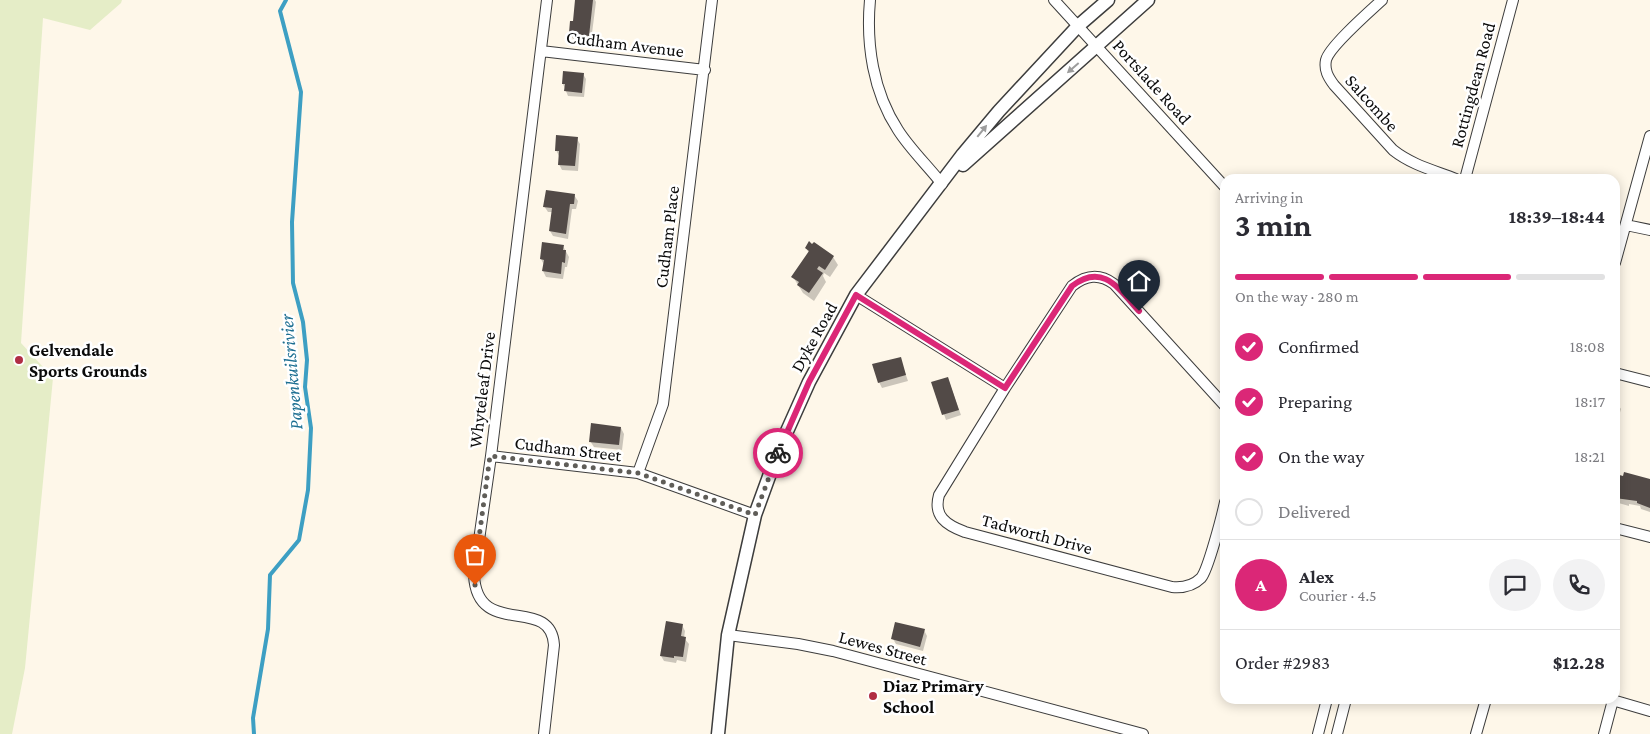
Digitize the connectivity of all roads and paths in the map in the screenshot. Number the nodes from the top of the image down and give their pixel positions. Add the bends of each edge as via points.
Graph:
1 (547, 0) edge
2 (712, 0) edge
3 (870, 0) edge
4 (1054, 0) edge
5 (1108, 0) edge
6 (1148, 0) edge
7 (1382, 0) edge
8 (1513, 0) edge
9 (1078, 26) junction
10 (1097, 46) junction
11 (541, 51) junction
12 (705, 70) junction
13 (1650, 136) edge
14 (1442, 174) edge
15 (1466, 174) edge
16 (1220, 181) edge
17 (942, 184) junction
18 (1626, 225) junction
19 (1650, 230) edge
20 (1620, 246) edge
21 (856, 295) junction
22 (1620, 374) edge
23 (1650, 382) edge
24 (1005, 388) junction
25 (1220, 401) edge
26 (490, 456) junction
27 (638, 473) junction
28 (755, 515) junction
29 (1220, 519) edge
30 (1620, 529) edge
31 (1650, 537) edge
32 (728, 635) junction
33 (1620, 702) edge
34 (1326, 704) edge
35 (1345, 704) edge
36 (1485, 704) edge
37 (1610, 704) edge
38 (1650, 711) edge
39 (544, 734) edge
40 (718, 734) edge
41 (1143, 734) edge
42 (1318, 734) edge
43 (1337, 734) edge
44 (1476, 734) edge
45 (1604, 734) edge

1 - 11 street, Whyteleaf Drive
2 - 12 street, Cudham Place
3 - 17 street via 869,40 884,104 899,132
4 - 9 street, Portslade Road
5 - 9 street, Dyke Road
6 - 10 street, Dyke Road
7 - 14 street, Salcombe via 1329,52 1327,75 1393,150 1417,165
8 - 15 street, Rottingdean Road
9 - 10 street, Portslade Road
17 -> 9 street, Dyke Road via 999,111
10 - 16 street, Portslade Road
10 -> 17 street, Dyke Road
11 - 12 street, Cudham Avenue
11 - 26 street, Whyteleaf Drive
12 - 27 street, Cudham Place via 663,404
13 - 18 street
17 - 21 street, Dyke Road
18 - 19 street
18 - 20 street
21 - 24 street
21 - 28 street, Dyke Road via 809,382 779,449
22 - 23 street
24 - 25 street, Tadworth Drive via 1072,286 1089,276 1099,276 1114,284
24 - 29 street, Tadworth Drive via 936,503 940,516 953,527 1181,588 1196,582 1204,572
26 - 27 street, Cudham Street
26 - 39 street, Whyteleaf Drive via 475,585 479,598 491,609 543,622 551,631 554,645
27 - 28 street, Cudham Street
28 - 32 street, Dyke Road
30 - 31 street
32 - 40 street, Dyke Road
32 - 41 street, Lewes Street via 833,651
33 - 38 street
34 - 42 street
35 - 43 street
36 - 44 street
37 - 45 street

